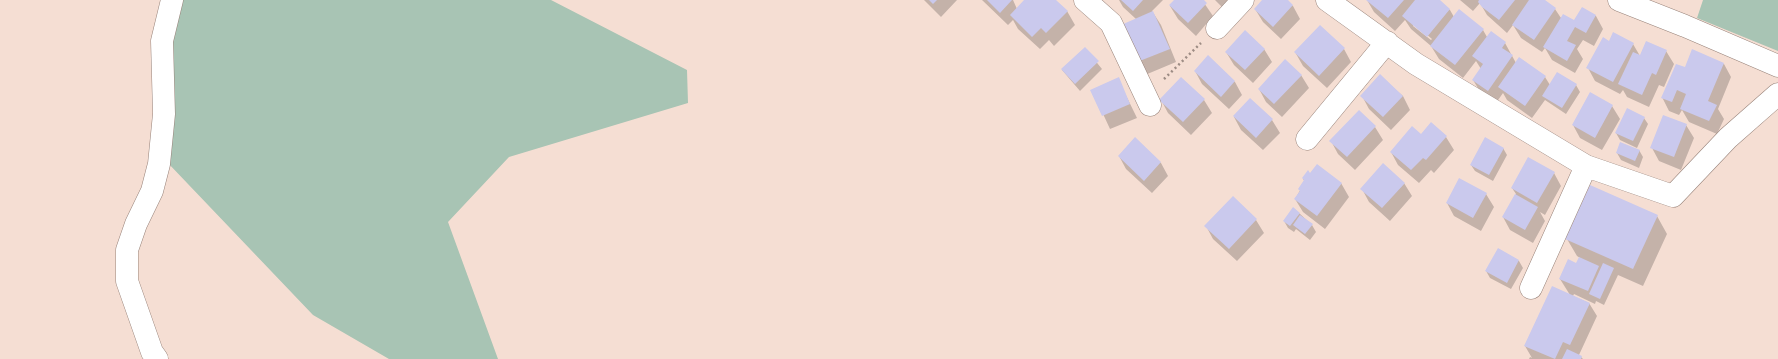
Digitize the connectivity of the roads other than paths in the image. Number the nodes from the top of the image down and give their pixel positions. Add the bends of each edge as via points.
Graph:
1 (172, 0) edge
2 (1086, 0) edge
3 (1243, 0) edge
4 (1619, 0) edge
5 (1337, 3) edge
6 (1217, 28) road end
7 (1387, 42) junction
8 (1778, 66) edge
9 (1778, 94) edge
10 (1146, 99) road end
11 (1307, 139) dead end
12 (1586, 166) junction
13 (1531, 288) dead end
14 (156, 359) edge

1 - 14 street via 162,41 164,114 159,164 152,192 136,224 127,250 127,281
2 - 10 street via 1111,23
3 - 6 street
4 - 8 street
5 - 7 street
7 - 11 street
7 - 12 street via 1416,64
9 - 12 street via 1728,138 1673,196
12 - 13 street

